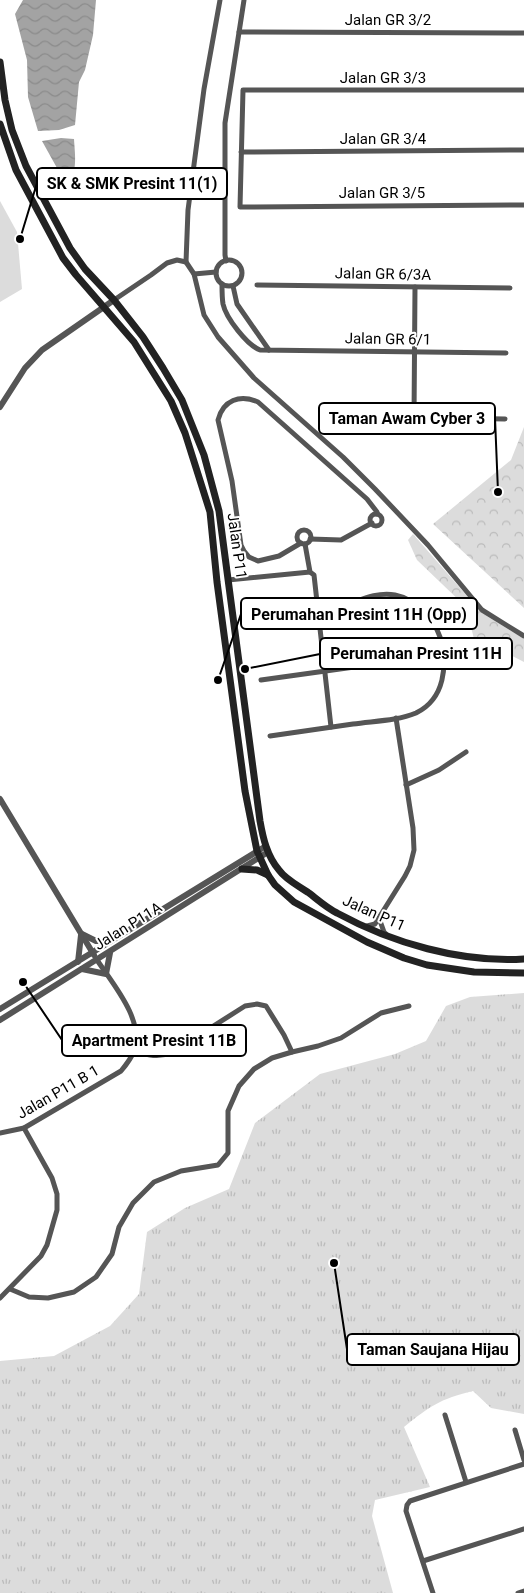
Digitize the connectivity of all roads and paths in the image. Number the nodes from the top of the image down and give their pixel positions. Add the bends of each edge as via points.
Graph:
1 (220, 0) edge
2 (244, 0) edge
3 (239, 32) junction
4 (524, 33) edge
5 (0, 62) edge
6 (524, 90) edge
7 (0, 124) edge
8 (524, 150) edge
9 (241, 152) junction
10 (524, 205) edge
11 (226, 260) junction
12 (186, 262) junction
13 (216, 272) junction
14 (194, 274) junction
15 (222, 284) junction
16 (256, 285) dead end
17 (233, 286) junction
18 (415, 287) junction
19 (510, 288) dead end
20 (114, 300) junction
21 (236, 304) junction
22 (103, 306) junction
23 (225, 310) junction
24 (270, 350) junction
25 (414, 352) junction
26 (506, 353) dead end
27 (0, 405) edge
28 (338, 416) dead end
29 (414, 418) junction
30 (505, 419) dead end
31 (377, 514) junction
32 (372, 523) junction
33 (310, 539) junction
34 (303, 543) junction
35 (215, 566) junction
36 (310, 572) junction
37 (228, 580) junction
38 (218, 596) junction
39 (319, 612) junction
40 (254, 620) dead end
41 (524, 636) edge
42 (383, 662) dead end
43 (325, 671) junction
44 (261, 680) dead end
45 (396, 718) junction
46 (331, 727) junction
47 (270, 736) dead end
48 (466, 752) dead end
49 (406, 785) junction
50 (0, 798) edge
51 (267, 849) junction
52 (258, 854) junction
53 (242, 869) junction
54 (268, 875) junction
55 (379, 918) junction
56 (364, 926) junction
57 (81, 933) junction
58 (388, 937) junction
59 (110, 942) junction
60 (92, 952) junction
61 (110, 952) junction
62 (524, 959) edge
63 (97, 960) junction
64 (78, 962) junction
65 (82, 969) junction
66 (106, 974) junction
67 (524, 974) edge
68 (409, 1006) dead end
69 (0, 1010) edge
70 (0, 1020) edge
71 (134, 1051) junction
72 (292, 1052) junction
73 (24, 1128) junction
74 (0, 1133) edge
75 (10, 1289) junction
76 (0, 1298) edge
77 (445, 1415) dead end
78 (515, 1430) dead end
79 (524, 1460) edge
80 (524, 1464) edge
81 (466, 1482) junction
82 (524, 1529) edge
83 (423, 1561) junction
84 (524, 1591) edge
85 (433, 1593) edge
86 (518, 1593) edge

1 - 12 street via 189,201
2 - 3 street
3 - 4 street, Jalan GR 3/2
3 - 11 street via 225,123
5 - 20 main road, Jalan P11 via 4,100 26,166 70,248
6 - 9 street, Jalan GR 3/3 via 242,90
7 - 22 main road, Jalan P11 via 16,170 63,258
8 - 9 street, Jalan GR 3/4
9 - 10 street, Jalan GR 3/5 via 240,207
11 - 13 street
11 - 17 street via 241,268 240,280
12 - 14 street
12 - 20 street via 167,263
13 - 14 street
13 - 15 street
14 - 41 street via 204,315 218,338 254,378 375,489 482,610
15 - 17 street
15 - 23 street
16 - 18 street, Jalan GR 6/3A
17 - 21 street
18 - 19 street, Jalan GR 6/3A
18 - 25 street
20 - 22 street
20 - 37 main road, Jalan P11 via 163,368 195,431 219,511
21 - 23 street
21 - 24 street
22 - 27 street via 42,350 25,368
22 - 35 main road, Jalan P11 via 154,371 185,433 210,512
23 - 24 street, Jalan GR 6/1 via 254,348
24 - 25 street, Jalan GR 6/1
25 - 26 street, Jalan GR 6/1
25 - 29 street
28 - 29 street
29 - 30 street
31 - 32 street via 371,517
31 - 32 street via 381,516 382,523 378,526
31 - 34 street via 367,499 258,402 238,398 227,405 218,420 232,481 241,545 249,557 258,561 279,556
32 - 33 street via 341,540
33 - 34 street
33 - 34 street via 309,532 298,532 297,537
34 - 36 street
35 - 37 main road
35 - 38 main road, Jalan P11
36 - 37 street
36 - 39 street via 314,575
37 - 38 main road
37 - 51 main road, Jalan P11 via 255,790
38 - 52 main road, Jalan P11 via 245,791
39 - 40 street
39 - 43 street
39 - 45 street via 382,594 405,598 431,619 438,630 444,660 438,695 417,712
42 - 43 street
43 - 44 street
43 - 46 street
45 - 46 street
45 - 49 street
46 - 47 street
48 - 49 street via 439,770
49 - 55 street via 414,850 405,876
50 - 57 street
51 - 52 street, Jalan P11A
51 - 56 main road, Jalan P11 via 285,877 335,912
52 - 53 street, Jalan P11A
52 - 54 main road, Jalan P11
52 - 59 street, Jalan P11A
53 - 54 main road
53 - 61 street, Jalan P11A
54 - 67 main road, Jalan P11 via 294,902 367,942 404,958 474,972
55 - 56 street via 376,924
55 - 58 street
56 - 58 main road, Jalan P11
57 - 59 street via 90,939
57 - 60 street
57 - 64 street
58 - 62 main road, Jalan P11 via 480,958
59 - 60 street, Jalan P11A
60 - 63 street
60 - 64 street, Jalan P11A
61 - 63 street, Jalan P11A
61 - 66 street
63 - 65 street, Jalan P11A
63 - 66 street
64 - 69 street, Jalan P11A
65 - 66 street
65 - 70 street, Jalan P11A
66 - 71 street via 133,1020 136,1030
68 - 72 street via 381,1013 341,1038
71 - 72 street via 151,1056 172,1053 245,1006 257,1004 266,1006
71 - 73 street, Jalan P11 B 1 via 120,1071
72 - 75 street via 272,1058 254,1069 238,1086 228,1111 228,1153 218,1164 181,1171 154,1182 133,1203 119,1227 112,1254 96,1278 74,1292 48,1298 29,1297
73 - 74 street, Jalan P11 B 1
73 - 75 street via 52,1178 57,1210 41,1256
75 - 76 street
77 - 81 street
78 - 79 street
80 - 81 street
81 - 83 street via 410,1501 407,1505 406,1511
82 - 83 street
83 - 85 street
84 - 86 street

